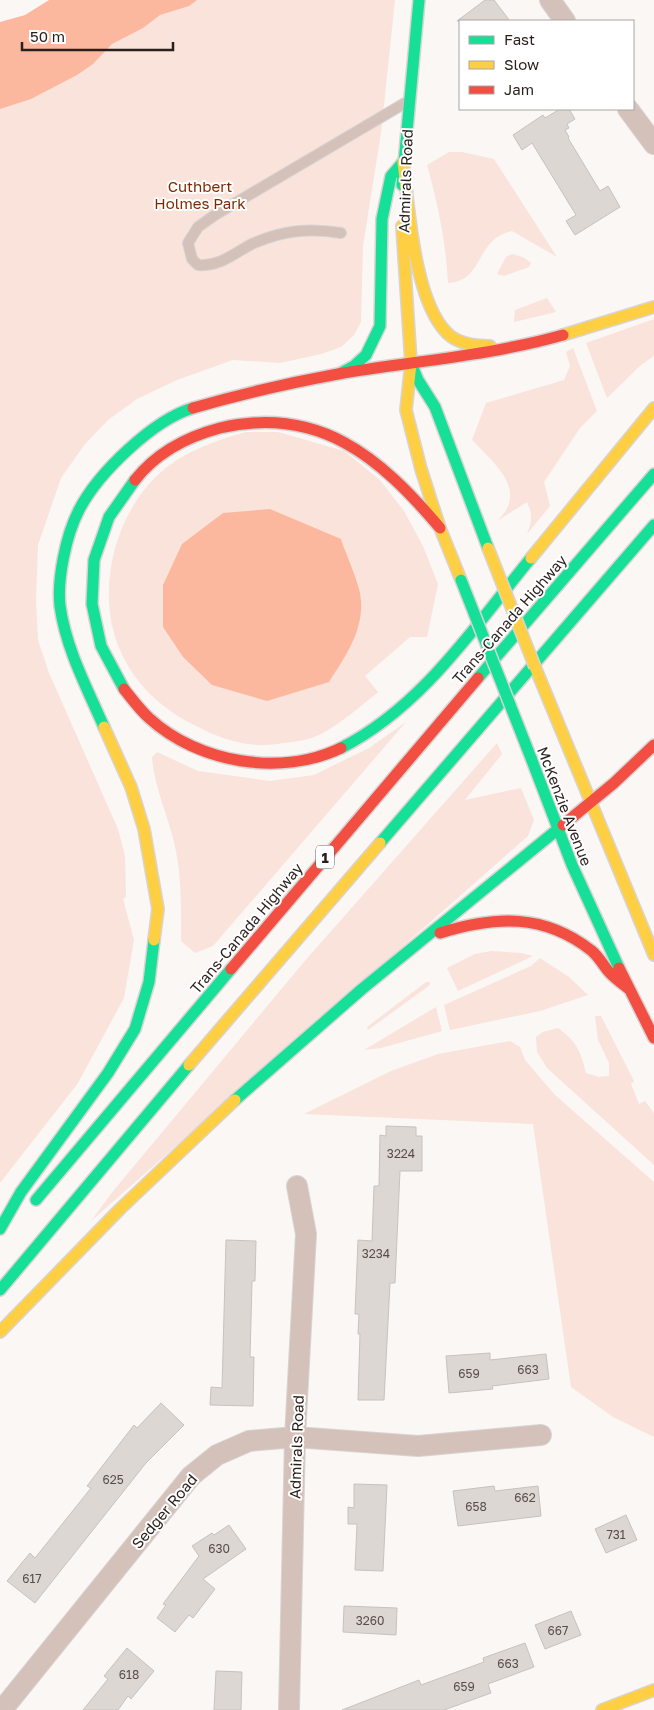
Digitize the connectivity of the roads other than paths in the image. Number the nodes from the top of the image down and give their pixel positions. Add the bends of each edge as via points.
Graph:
1 (419, 0) edge
2 (550, 0) edge
3 (564, 20) edge
4 (408, 102) junction
5 (629, 110) edge
6 (654, 144) edge
7 (403, 162) junction
8 (341, 232) dead end
9 (654, 307) edge
10 (531, 344) junction
11 (411, 363) junction
12 (338, 374) junction
13 (654, 408) edge
14 (654, 474) edge
15 (654, 525) edge
16 (440, 528) junction
17 (488, 548) joint
18 (461, 580) joint
19 (654, 745) edge
20 (592, 802) junction
21 (558, 830) junction
22 (424, 939) junction
23 (654, 954) edge
24 (629, 989) junction
25 (654, 1038) edge
26 (297, 1186) dead end
27 (0, 1229) edge
28 (0, 1243) edge
29 (0, 1290) edge
30 (0, 1332) edge
31 (541, 1435) dead end
32 (295, 1437) junction
33 (654, 1690) edge
34 (2, 1710) edge
35 (289, 1710) edge
36 (602, 1710) edge

1 - 4 main road, Admirals Road
2 - 3 street
4 - 7 main road, Admirals Road
4 - 8 lane via 215,215 198,228 188,244 192,259 198,265 207,266 274,235 315,228
5 - 6 street
7 - 10 main road via 413,232 433,313 447,333 463,343 485,346
7 - 11 main road, Admirals Road via 402,236
7 - 12 main road via 391,176 382,219 380,326 366,355
9 - 10 main road
10 - 11 main road
11 - 12 main road
11 - 16 main road, Admirals Road via 406,410
11 - 17 main road, Admirals Road via 434,407
12 - 27 main road via 260,390 188,410 148,433 111,465 79,510 63,556 60,605 71,652 131,787 144,829 158,909 149,982 135,1029 108,1073 21,1192
13 - 16 main road via 434,676 394,715 323,756 283,763 244,762 189,747 165,733 128,696 112,671 94,627 90,595 94,562 104,526 125,491 152,462 175,444 206,431 242,423 272,421 326,432 355,446 381,465 411,492
14 - 28 main road, Trans-Canada Highway / 1 via 410,757
15 - 29 main road, 1 via 180,1075
16 - 18 main road, Admirals Road
17 - 20 main road, McKenzie Avenue, bridge
18 - 21 main road, McKenzie Avenue, bridge
19 - 20 main road
20 - 21 main road
20 - 23 main road, McKenzie Avenue
21 - 22 main road
21 - 24 main road, McKenzie Avenue via 584,895
22 - 24 main road via 474,922 499,918 523,920 553,929 595,954 610,974
22 - 30 main road via 237,1098 120,1209
24 - 25 main road, McKenzie Avenue
26 - 32 street, Admirals Road via 306,1234
31 - 32 street, Sedger Road via 418,1446
32 - 34 street, Sedger Road via 249,1441 217,1455 191,1476
32 - 35 street, Admirals Road
33 - 36 main road

